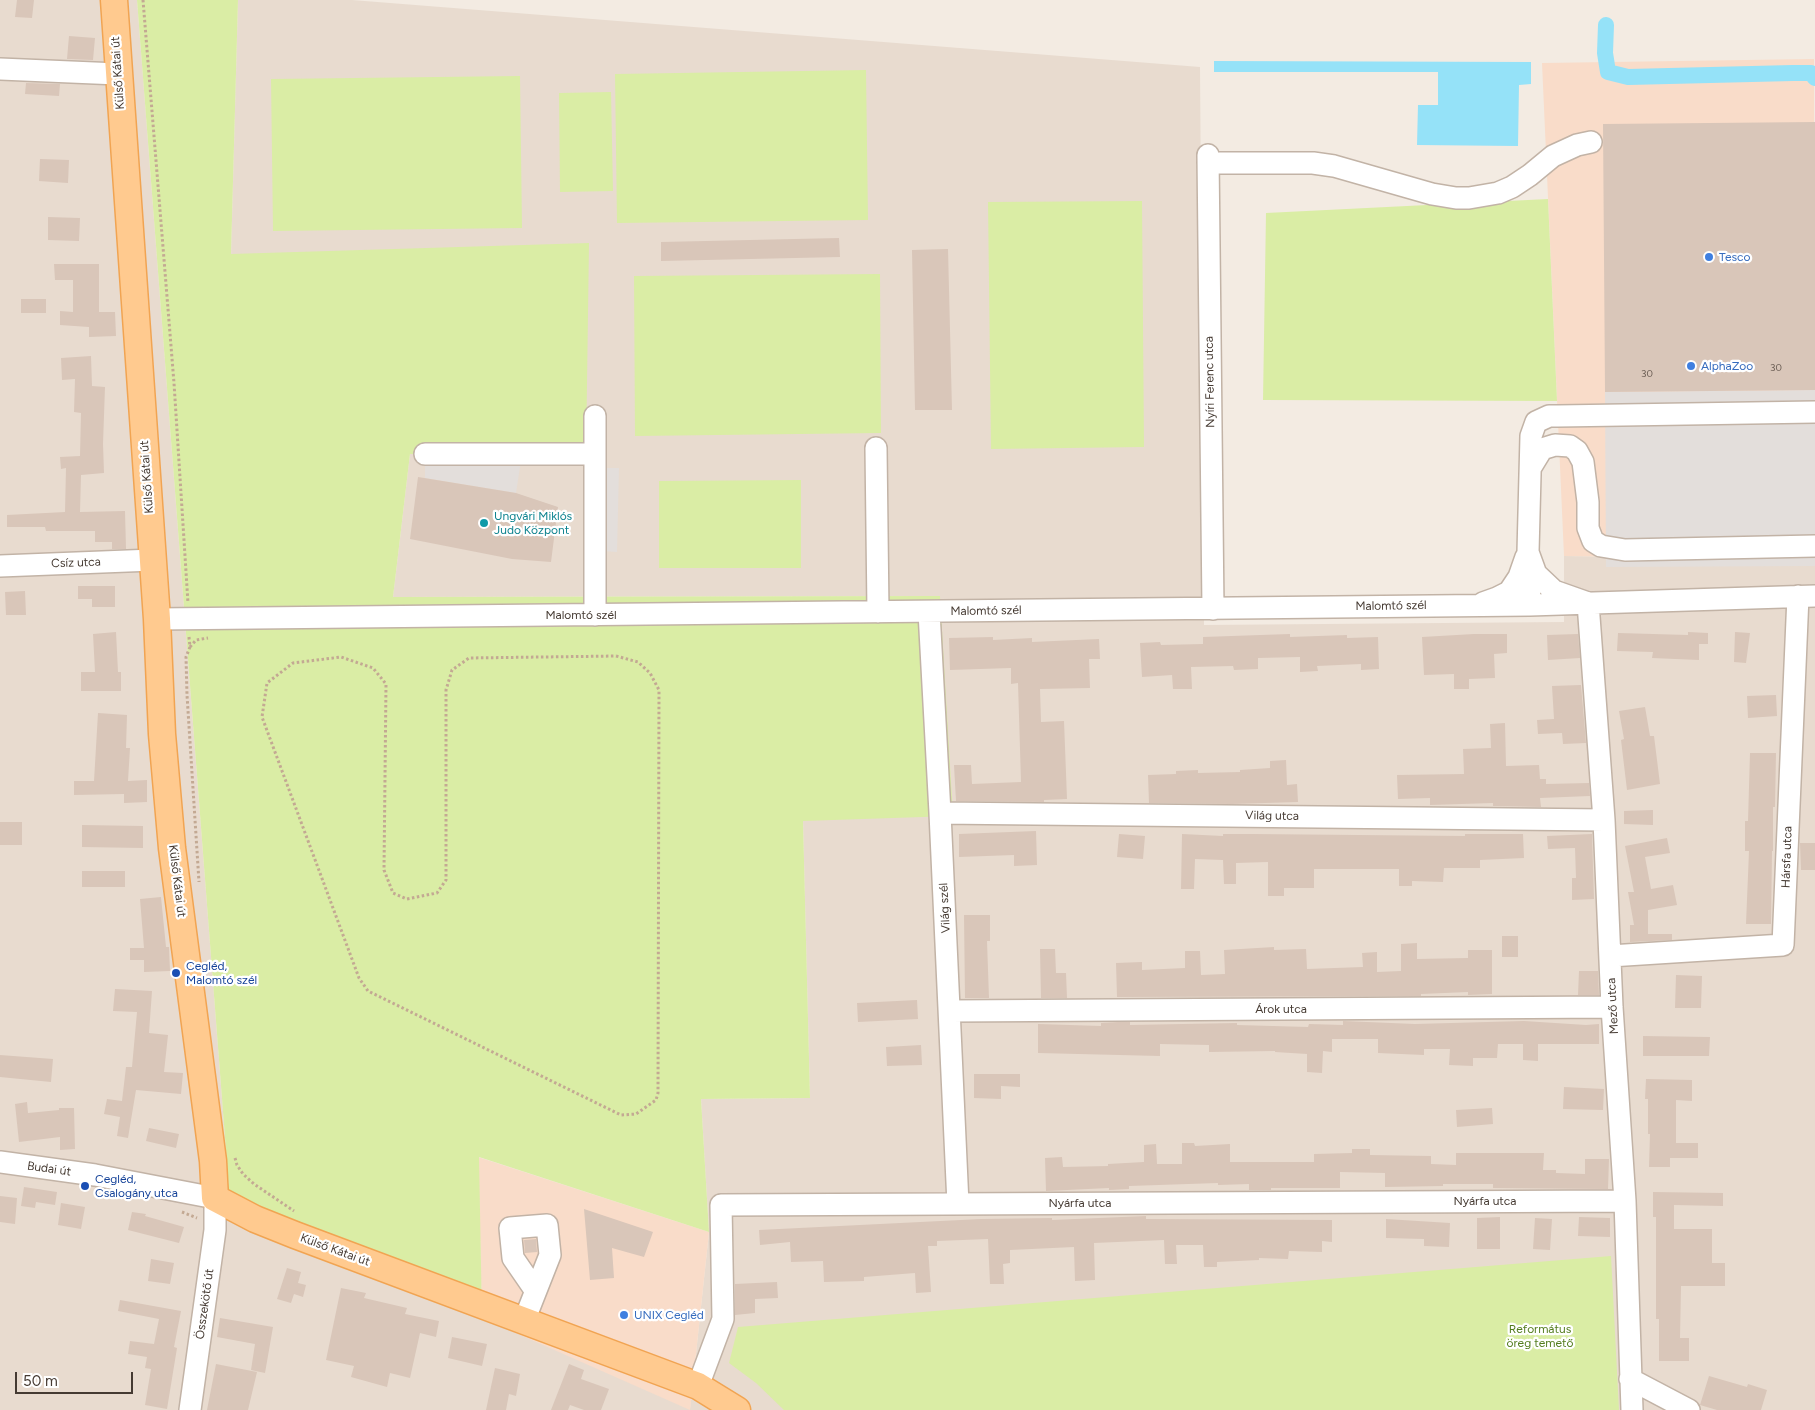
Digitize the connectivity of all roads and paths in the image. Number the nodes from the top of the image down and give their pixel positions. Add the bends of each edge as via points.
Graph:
1 (114, 0) edge
2 (143, 0) edge
3 (0, 69) edge
4 (118, 74) junction
5 (1591, 142) dead end
6 (1815, 412) edge
7 (595, 416) dead end
8 (876, 448) dead end
9 (425, 454) dead end
10 (595, 454) junction
11 (1531, 467) junction
12 (1815, 546) edge
13 (1528, 552) junction
14 (153, 560) junction
15 (0, 566) edge
16 (1806, 596) edge
17 (1588, 602) junction
18 (1530, 605) junction
19 (1474, 606) junction
20 (1213, 609) junction
21 (878, 612) junction
22 (929, 612) junction
23 (595, 615) junction
24 (189, 618) junction
25 (157, 619) junction
26 (940, 812) junction
27 (1604, 820) junction
28 (200, 889) dead end
29 (407, 898) joint
30 (1610, 956) junction
31 (1612, 1007) junction
32 (950, 1011) junction
33 (233, 1153) dead end
34 (0, 1162) edge
35 (215, 1198) junction
36 (1625, 1201) junction
37 (958, 1204) junction
38 (301, 1216) dead end
39 (535, 1290) dead end
40 (524, 1320) junction
41 (1630, 1379) junction
42 (698, 1386) junction
43 (190, 1410) edge
44 (737, 1410) edge
45 (1632, 1410) edge
46 (1689, 1410) edge

1 - 4 main road, Külső Kátai út
2 - 24 path
3 - 4 street
4 - 14 main road, Külső Kátai út
5 - 20 street, Nyíri Ferenc utca via 1553,156 1512,187 1469,198 1432,194 1314,163 1208,159
6 - 11 street via 1549,416 1536,422 1531,436
7 - 10 street
8 - 21 street
9 - 10 street
10 - 23 street
11 - 12 street via 1542,449 1555,445 1570,446 1576,451 1583,462 1588,528 1593,541 1601,546 1625,550
11 - 13 street
13 - 17 street via 1536,574 1554,591
13 - 18 street
13 - 19 street via 1520,576 1509,592
14 - 15 street, Csíz utca
14 - 25 main road, Külső Kátai út
16 - 17 street, Malomtó szél
16 - 30 street, Hársfa utca via 1783,945
17 - 18 street, Malomtó szél
17 - 27 street, Mező utca
18 - 19 street, Malomtó szél
19 - 20 street, Malomtó szél
20 - 22 street, Malomtó szél
21 - 22 street, Malomtó szél
21 - 23 street, Malomtó szél
22 - 26 street, Világ szél
23 - 24 street, Malomtó szél
24 - 25 street, Malomtó szél
24 - 28 path via 186,695
25 - 35 main road, Külső Kátai út via 162,734 172,848 213,1161
26 - 27 street, Világ utca
26 - 32 street, Világ szél
27 - 30 street, Mező utca
29 - 29 path via 393,893 384,870 386,684 374,668 342,657 293,663 267,683 262,717 359,978 368,991 622,1115 636,1114 656,1100 659,690 650,674 638,662 616,656 469,658 452,670 446,690 446,880 437,893
30 - 31 street, Mező utca
31 - 32 street, Árok utca
31 - 36 street, Mező utca
32 - 37 street, Világ szél
33 - 38 path via 243,1174
34 - 35 street, Budai út via 95,1175
35 - 40 main road, Külső Kátai út via 295,1235
35 - 43 street, Összekötő út via 215,1230
36 - 37 street, Nyárfa utca
36 - 41 street, Mező utca
37 - 42 street, Nyárfa utca via 721,1205 723,1319
39 - 40 street
40 - 42 main road, Külső Kátai út
41 - 45 street, Mező utca
41 - 46 street
42 - 44 main road, Külső Kátai út

